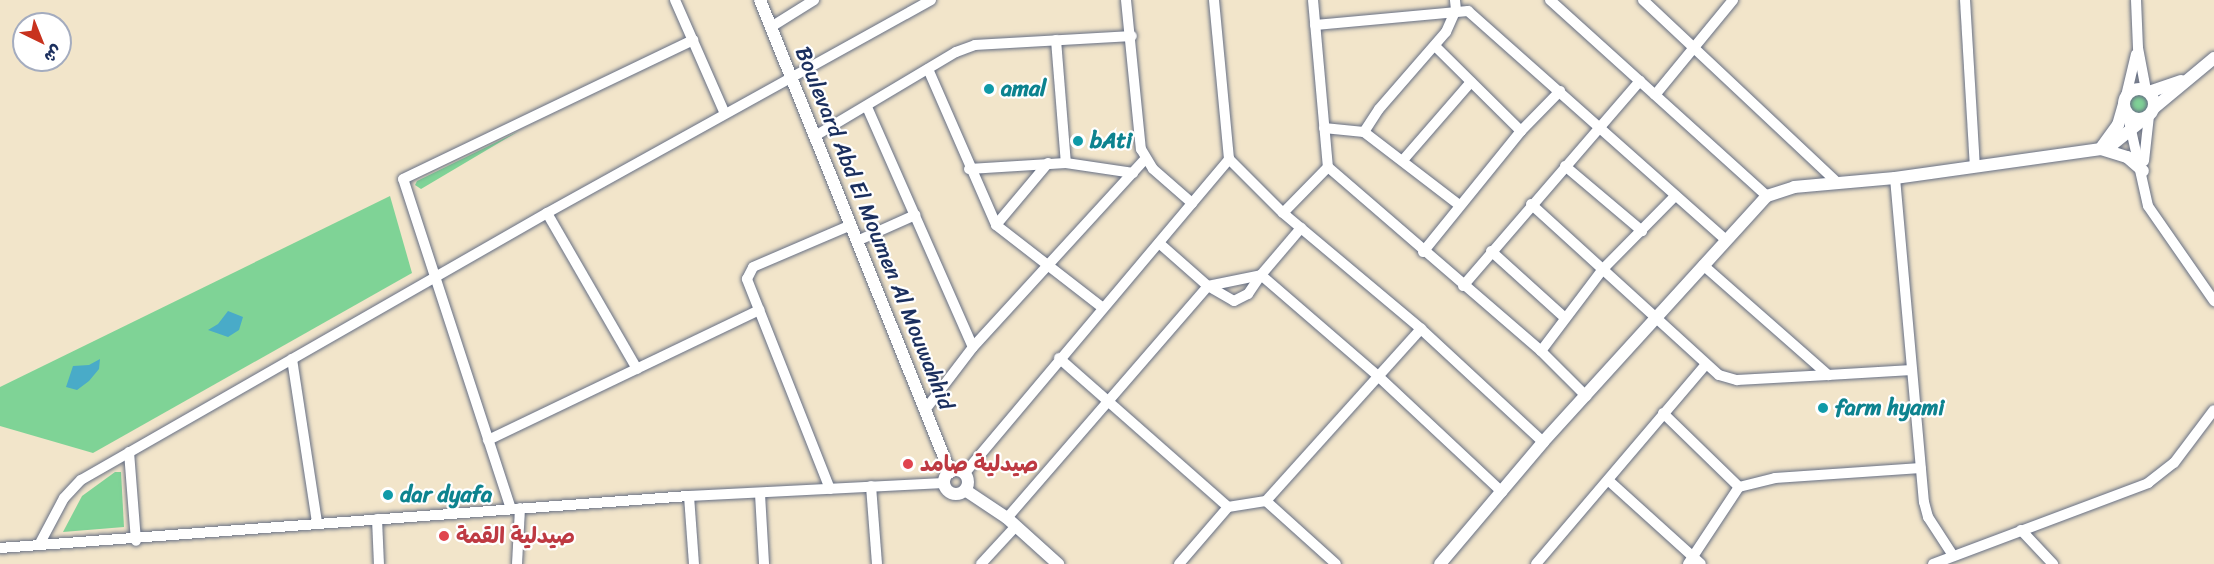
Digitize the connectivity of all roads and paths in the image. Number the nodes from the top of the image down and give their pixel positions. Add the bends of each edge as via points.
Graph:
1 (675, 0) edge
2 (760, 0) edge
3 (814, 0) edge
4 (931, 0) edge
5 (1126, 0) edge
6 (1215, 0) edge
7 (1313, 0) edge
8 (1550, 0) edge
9 (1643, 0) edge
10 (1733, 0) edge
11 (1965, 0) edge
12 (2136, 0) edge
13 (1456, 5) edge
14 (1315, 25) junction
15 (771, 27) junction
16 (1132, 36) junction
17 (693, 40) junction
18 (1056, 40) junction
19 (1694, 45) junction
20 (1436, 46) junction
21 (2138, 48) junction
22 (2214, 58) edge
23 (928, 69) junction
24 (791, 77) junction
25 (2188, 78) junction
26 (1640, 81) junction
27 (1471, 82) junction
28 (1560, 91) junction
29 (2147, 91) junction
30 (1654, 95) junction
31 (2126, 104) junction
32 (867, 107) junction
33 (725, 114) junction
34 (2149, 114) junction
35 (1600, 125) junction
36 (1324, 128) junction
37 (2131, 129) junction
38 (1521, 131) junction
39 (1364, 132) junction
40 (815, 136) junction
41 (2101, 148) junction
42 (1145, 159) junction
43 (1229, 159) junction
44 (1404, 159) junction
45 (1048, 163) junction
46 (1066, 163) junction
47 (1565, 166) junction
48 (1328, 167) junction
49 (1975, 167) junction
50 (969, 169) junction
51 (2143, 171) junction
52 (1133, 173) junction
53 (1895, 178) junction
54 (1838, 183) junction
55 (1675, 196) junction
56 (1767, 196) junction
57 (1192, 202) junction
58 (1531, 204) junction
59 (1459, 205) junction
60 (547, 213) junction
61 (1283, 213) junction
62 (915, 215) junction
63 (851, 225) junction
64 (996, 225) junction
65 (1301, 228) junction
66 (1642, 231) junction
67 (1726, 240) junction
68 (857, 241) junction
69 (1159, 243) junction
70 (1491, 251) junction
71 (1423, 252) junction
72 (1703, 265) junction
73 (1050, 267) junction
74 (1603, 269) junction
75 (1261, 275) junction
76 (433, 278) junction
77 (1208, 286) junction
78 (1464, 286) junction
79 (2214, 301) edge
80 (1103, 308) junction
81 (759, 310) junction
82 (1564, 317) junction
83 (1657, 318) junction
84 (1421, 329) junction
85 (973, 347) junction
86 (1541, 351) junction
87 (1059, 358) junction
88 (291, 359) junction
89 (1706, 364) junction
90 (637, 369) junction
91 (1912, 370) junction
92 (1828, 375) junction
93 (1378, 376) junction
94 (1586, 396) junction
95 (1108, 399) junction
96 (925, 410) junction
97 (2214, 410) edge
98 (1664, 413) junction
99 (488, 440) junction
100 (1543, 442) junction
101 (129, 452) junction
102 (1921, 468) junction
103 (964, 474) junction
104 (947, 477) junction
105 (1608, 480) junction
106 (871, 486) junction
107 (1739, 488) junction
108 (830, 489) junction
109 (965, 490) junction
110 (1502, 492) junction
111 (760, 494) junction
112 (689, 496) junction
113 (1266, 501) junction
114 (1228, 507) junction
115 (515, 508) junction
116 (376, 519) junction
117 (1011, 522) junction
118 (317, 523) junction
119 (2020, 530) junction
120 (136, 541) junction
121 (39, 545) junction
122 (0, 548) edge
123 (1952, 554) junction
124 (1694, 562) edge
125 (379, 564) edge
126 (517, 564) edge
127 (694, 564) edge
128 (764, 564) edge
129 (877, 564) edge
130 (981, 564) edge
131 (1058, 564) edge
132 (1179, 564) edge
133 (1336, 564) edge
134 (1440, 564) edge
135 (1536, 564) edge
136 (1933, 564) edge
137 (2053, 564) edge

1 - 17 street
2 - 15 street, Boulevard Abd El Moumen Al Mouwahhid
3 - 15 street
4 - 24 street
5 - 16 street
6 - 43 street
7 - 14 street
8 - 26 street
9 - 19 street
10 - 19 street
11 - 49 street
12 - 21 street
13 - 14 street
13 - 20 street
13 - 28 street via 1480,18
14 - 36 street
15 - 24 street, Boulevard Abd El Moumen Al Mouwahhid
16 - 18 street
16 - 42 street
17 - 33 street
17 - 76 street via 403,179
18 - 23 street via 975,45
18 - 46 street
19 - 30 street
19 - 54 street
20 - 27 street
20 - 39 street via 1379,109
21 - 29 street
21 - 31 street
22 - 25 street
23 - 32 street
23 - 50 street
24 - 33 street
24 - 40 street, Boulevard Abd El Moumen Al Mouwahhid
25 - 29 street
25 - 34 street
26 - 30 street
26 - 35 street
27 - 38 street
27 - 44 street
28 - 35 street
28 - 38 street
29 - 31 street via 2137,89
29 - 34 street
30 - 56 street
31 - 34 street
31 - 37 street
31 - 41 street via 2118,125
32 - 40 street
32 - 62 street
33 - 60 street
34 - 37 street
34 - 51 street
35 - 47 street
35 - 55 street
36 - 39 street
36 - 48 street
37 - 41 street
37 - 51 street
38 - 59 street
39 - 44 street
40 - 63 street, Boulevard Abd El Moumen Al Mouwahhid
41 - 49 street
41 - 51 street via 2127,157
42 - 52 street
42 - 57 street
43 - 57 street
43 - 61 street
44 - 59 street
45 - 46 street
45 - 50 street
45 - 64 street
46 - 52 street
47 - 58 street
47 - 66 street
48 - 61 street
48 - 71 street
49 - 53 street
50 - 64 street
51 - 79 street via 2146,198 2154,217
52 - 73 street
53 - 54 street
53 - 91 street
54 - 56 street via 1794,187
55 - 66 street
55 - 67 street
56 - 67 street
57 - 69 street
58 - 70 street
58 - 74 street
59 - 71 street
60 - 76 street
60 - 90 street
61 - 65 street
62 - 68 street
62 - 85 street
63 - 68 street, Boulevard Abd El Moumen Al Mouwahhid
63 - 81 street via 753,267 747,279
64 - 73 street
65 - 75 street
65 - 84 street
66 - 74 street
67 - 72 street
68 - 96 street, Boulevard Abd El Moumen Al Mouwahhid
69 - 77 street
69 - 80 street
70 - 78 street
70 - 82 street
71 - 78 street
72 - 83 street
72 - 92 street
73 - 80 street
73 - 85 street
74 - 82 street
74 - 83 street
75 - 77 street
75 - 77 street via 1248,294 1234,301
75 - 93 street
76 - 88 street
76 - 99 street
77 - 95 street
78 - 86 street
80 - 87 street
81 - 90 street
81 - 108 street
82 - 86 street
83 - 89 street
83 - 94 street
84 - 93 street
84 - 100 street
85 - 96 street
86 - 94 street
87 - 95 street
87 - 103 street
88 - 101 street
88 - 118 street
89 - 92 street via 1719,375 1737,380
89 - 98 street
90 - 99 street
91 - 92 street
91 - 102 street
93 - 110 street
93 - 113 street
94 - 100 street
95 - 114 street
95 - 117 street
96 - 104 street, Boulevard Abd El Moumen Al Mouwahhid
97 - 119 street via 2174,463 2148,483
98 - 105 street
98 - 107 street
99 - 115 street
100 - 110 street
101 - 120 street
101 - 121 street via 81,480 64,498
102 - 107 street via 1775,478
102 - 123 street via 1928,517
103 - 104 street
103 - 109 street
104 - 106 street
104 - 109 street via 950,493
105 - 124 street
105 - 135 street
106 - 108 street
106 - 129 street
107 - 124 street
108 - 111 street
109 - 117 street
110 - 134 street
111 - 112 street
111 - 128 street
112 - 115 street
112 - 127 street
113 - 114 street
113 - 133 street
114 - 132 street
115 - 116 street
115 - 126 street
116 - 118 street
116 - 125 street
117 - 130 street
117 - 131 street
118 - 120 street
119 - 123 street
119 - 137 street
120 - 121 street
121 - 122 street
123 - 136 street

